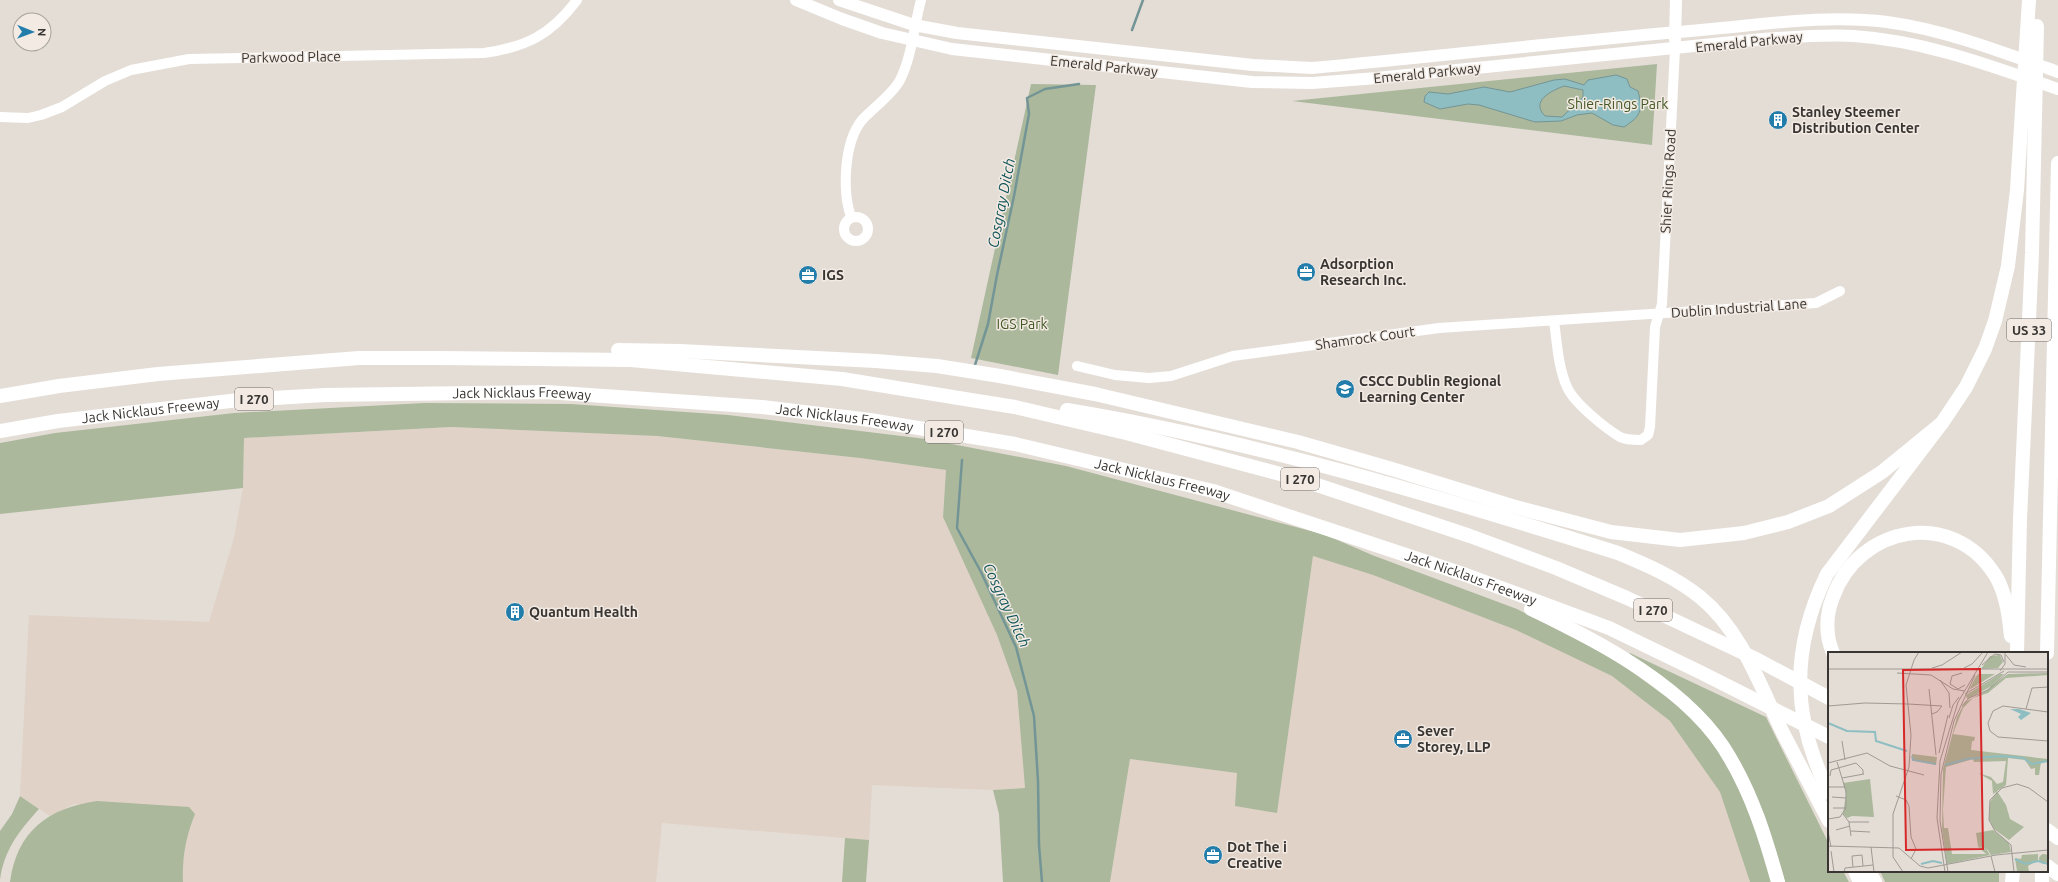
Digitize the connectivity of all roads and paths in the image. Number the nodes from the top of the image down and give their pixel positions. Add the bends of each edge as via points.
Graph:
1 (577, 0) edge
2 (796, 0) edge
3 (839, 0) edge
4 (920, 0) edge
5 (1676, 0) edge
6 (2029, 0) edge
7 (2038, 0) edge
8 (914, 26) junction
9 (1675, 32) junction
10 (911, 40) junction
11 (1675, 49) junction
12 (2058, 72) edge
13 (2058, 89) edge
14 (0, 117) edge
15 (2058, 163) edge
16 (851, 217) dead end
17 (1840, 292) dead end
18 (1658, 314) junction
19 (1554, 321) junction
20 (2054, 352) junction
21 (358, 358) junction
22 (1077, 366) dead end
23 (946, 395) junction
24 (0, 396) edge
25 (1942, 424) junction
26 (0, 431) edge
27 (2058, 538) edge
28 (1448, 569) junction
29 (1833, 652) edge
30 (2014, 652) edge
31 (2017, 652) edge
32 (2047, 652) edge
33 (1828, 697) edge
34 (1828, 736) edge
35 (1828, 791) edge
36 (1828, 819) edge
37 (2048, 831) edge
38 (2058, 838) edge
39 (2048, 867) edge
40 (1855, 872) edge
41 (1870, 872) edge
42 (2013, 872) edge
43 (2058, 874) edge
44 (1778, 882) edge
45 (1860, 882) edge
46 (1875, 882) edge
47 (2012, 882) edge

1 - 14 street, Parkwood Place via 558,23 544,34 515,47 501,50 484,53 189,59 131,70 105,81 62,107 41,115 28,118
2 - 10 main road, Emerald Parkway via 882,33
3 - 8 main road, Emerald Parkway
4 - 8 street
5 - 9 main road, Shier Rings Road
6 - 25 highway via 2021,150 2008,266 1995,321 1985,349 1966,387
7 - 31 highway, US 33 via 2032,254 2020,519
8 - 9 main road, Emerald Parkway via 1138,54 1312,68
8 - 10 street
9 - 11 main road, Shier Rings Road
9 - 12 main road, Emerald Parkway via 1820,20 1887,22 1944,34
10 - 11 main road, Emerald Parkway via 952,49 1078,64 1252,82 1312,83
10 - 16 street via 899,82 854,133 849,154 846,192
11 - 13 main road, Emerald Parkway via 1793,37 1853,36 1885,39 1943,50
11 - 18 street, Shier Rings Road via 1662,304
15 - 20 highway, US 33
17 - 18 street, Dublin Industrial Lane via 1816,303
18 - 19 street, Shamrock Court
18 - 19 street, Shier Rings Road via 1655,327 1650,427 1648,435 1641,440 1621,438 1580,403 1567,387
19 - 22 street, Shamrock Court via 1439,328 1233,356 1171,376 1150,378 1114,375
20 - 27 highway
20 - 32 highway, US 33
21 - 23 highway, I 270 via 631,360 842,379
21 - 24 highway, I 270 via 158,374
21 - 25 highway via 530,350 680,351 937,366 1095,394 1202,418 1305,444 1512,506 1611,532 1680,540 1744,534 1788,522 1829,506 1882,472
23 - 33 highway, I 270 via 1015,407 1126,433 1284,475 1470,536 1627,598 1754,658
23 - 36 highway via 1032,404 1198,434 1388,482 1618,553 1649,565 1678,580 1721,618 1757,675
25 - 35 highway via 1826,574 1813,602 1800,661 1800,692 1810,747
26 - 28 highway, Jack Nicklaus Freeway / I 270 via 58,421 239,400 325,395 546,392 762,407 870,420 1015,444 1158,476 1213,491
28 - 34 highway, Jack Nicklaus Freeway / I 270 via 1609,628
28 - 44 highway via 1554,620 1628,661 1677,697 1704,723 1730,756 1748,791 1762,827
29 - 30 highway via 1827,626 1830,606 1837,584 1851,564 1870,547 1895,536 1920,532 1943,535 1963,543 1983,559 1996,576 2005,600
37 - 38 highway
39 - 43 highway
40 - 45 highway
41 - 46 highway
42 - 47 highway

